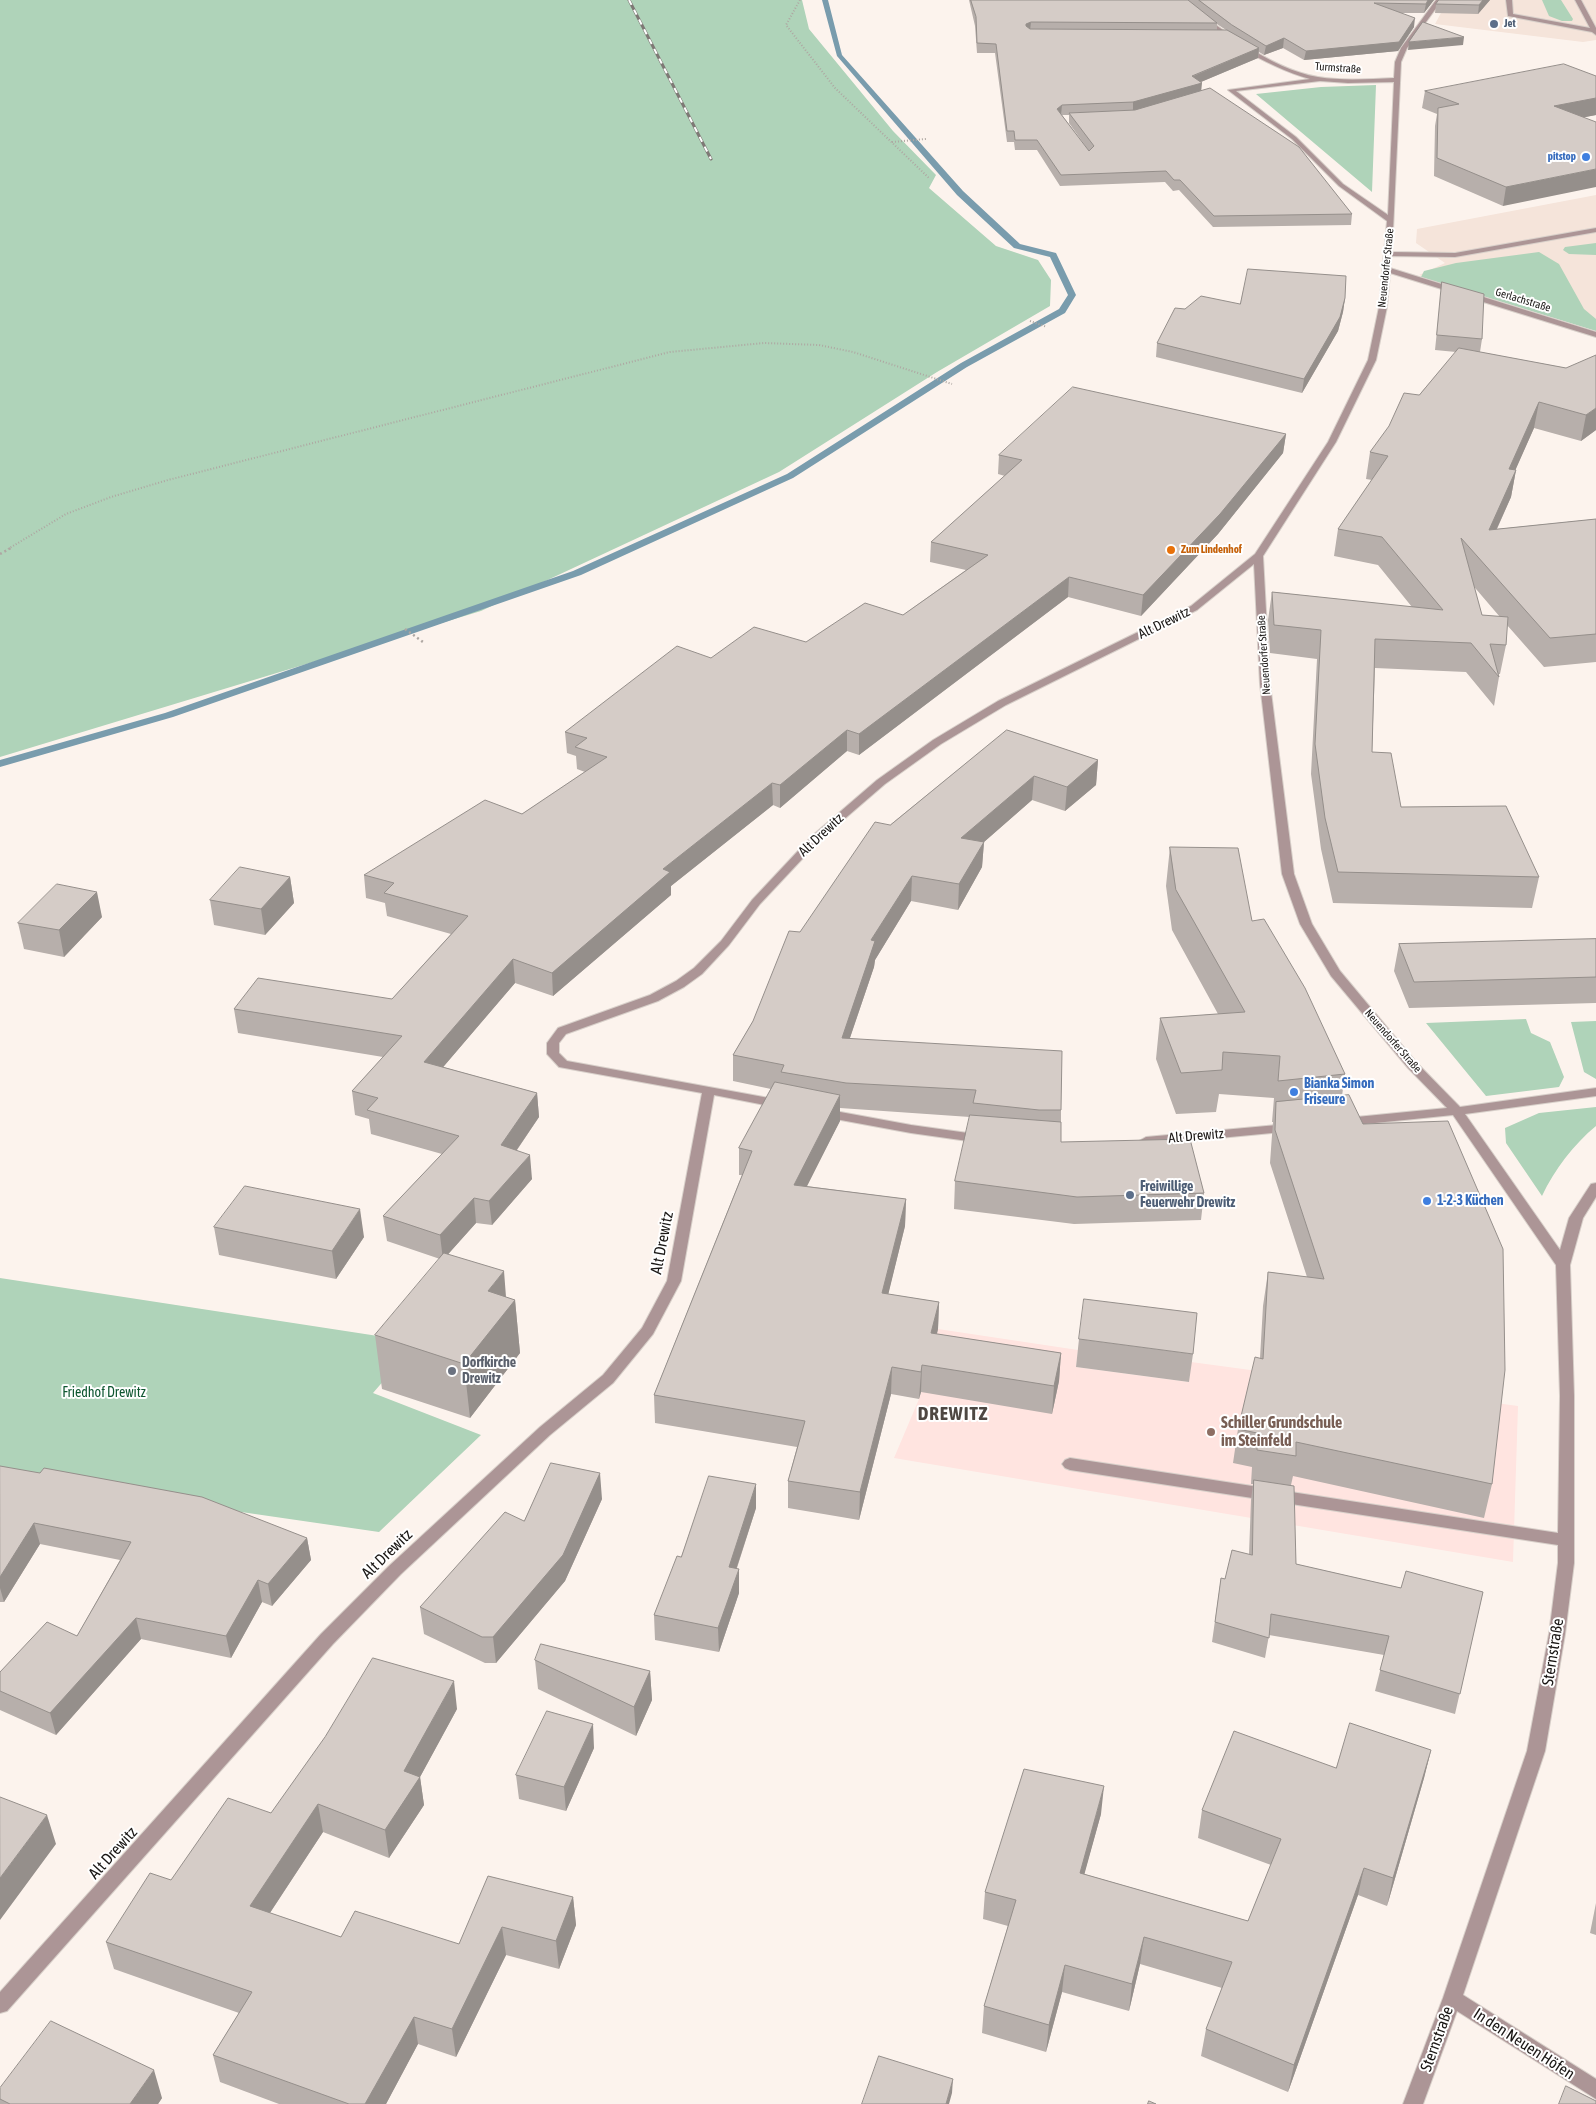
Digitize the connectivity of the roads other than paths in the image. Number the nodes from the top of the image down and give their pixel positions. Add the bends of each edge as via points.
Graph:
1 (1180, 0) edge
2 (1439, 0) edge
3 (1509, 0) edge
4 (1578, 0) edge
5 (1595, 31) edge
6 (1212, 36) edge
7 (1230, 36) junction
8 (1322, 79) junction
9 (1396, 80) junction
10 (1231, 90) junction
11 (1221, 92) dead end
12 (1391, 220) junction
13 (1596, 230) edge
14 (1387, 254) junction
15 (1386, 269) junction
16 (1596, 335) edge
17 (1258, 556) junction
18 (708, 1090) junction
19 (1596, 1092) edge
20 (795, 1107) edge
21 (815, 1111) edge
22 (1457, 1111) junction
23 (1330, 1124) edge
24 (1301, 1126) edge
25 (992, 1140) edge
26 (1131, 1142) edge
27 (1596, 1187) edge
28 (1563, 1265) junction
29 (1070, 1464) dead end
30 (1566, 1540) junction
31 (1452, 1998) junction
32 (0, 2005) edge
33 (1596, 2090) edge
34 (1413, 2104) edge

1 - 7 street, Turmstraße
2 - 9 street, Neuendorfer Straße via 1404,48
3 - 5 street via 1510,15
4 - 5 street
6 - 7 street
7 - 8 street, Turmstraße via 1289,71
8 - 9 street, Turmstraße
8 - 10 street
9 - 12 street, Neuendorfer Straße
10 - 11 street
10 - 12 street via 1294,138 1341,185
12 - 14 street, Neuendorfer Straße
13 - 14 street via 1455,255
14 - 15 street, Neuendorfer Straße
15 - 16 street, Gerlachstraße
15 - 17 street, Neuendorfer Straße via 1383,307 1372,360 1332,442
17 - 18 street, Alt Drewitz via 1194,608 1002,703 937,742 880,782 816,838 779,875 725,944 698,971 654,998 562,1031 553,1043 553,1054 563,1064
17 - 22 street, Neuendorfer Straße via 1265,684 1288,874 1306,924 1335,973 1412,1065
18 - 20 street, Alt Drewitz
18 - 32 street, Alt Drewitz via 674,1281 648,1331 608,1379 545,1431 395,1570 327,1639
19 - 22 street
21 - 25 street
22 - 23 street
22 - 28 street, Neuendorfer Straße
24 - 26 street, Alt Drewitz
27 - 28 street, Sternstraße via 1576,1218
28 - 30 street, Sternstraße via 1567,1396
29 - 30 street
30 - 31 street, Sternstraße via 1557,1634 1536,1752
31 - 33 street, In den Neuen Höfen
31 - 34 street, Sternstraße

